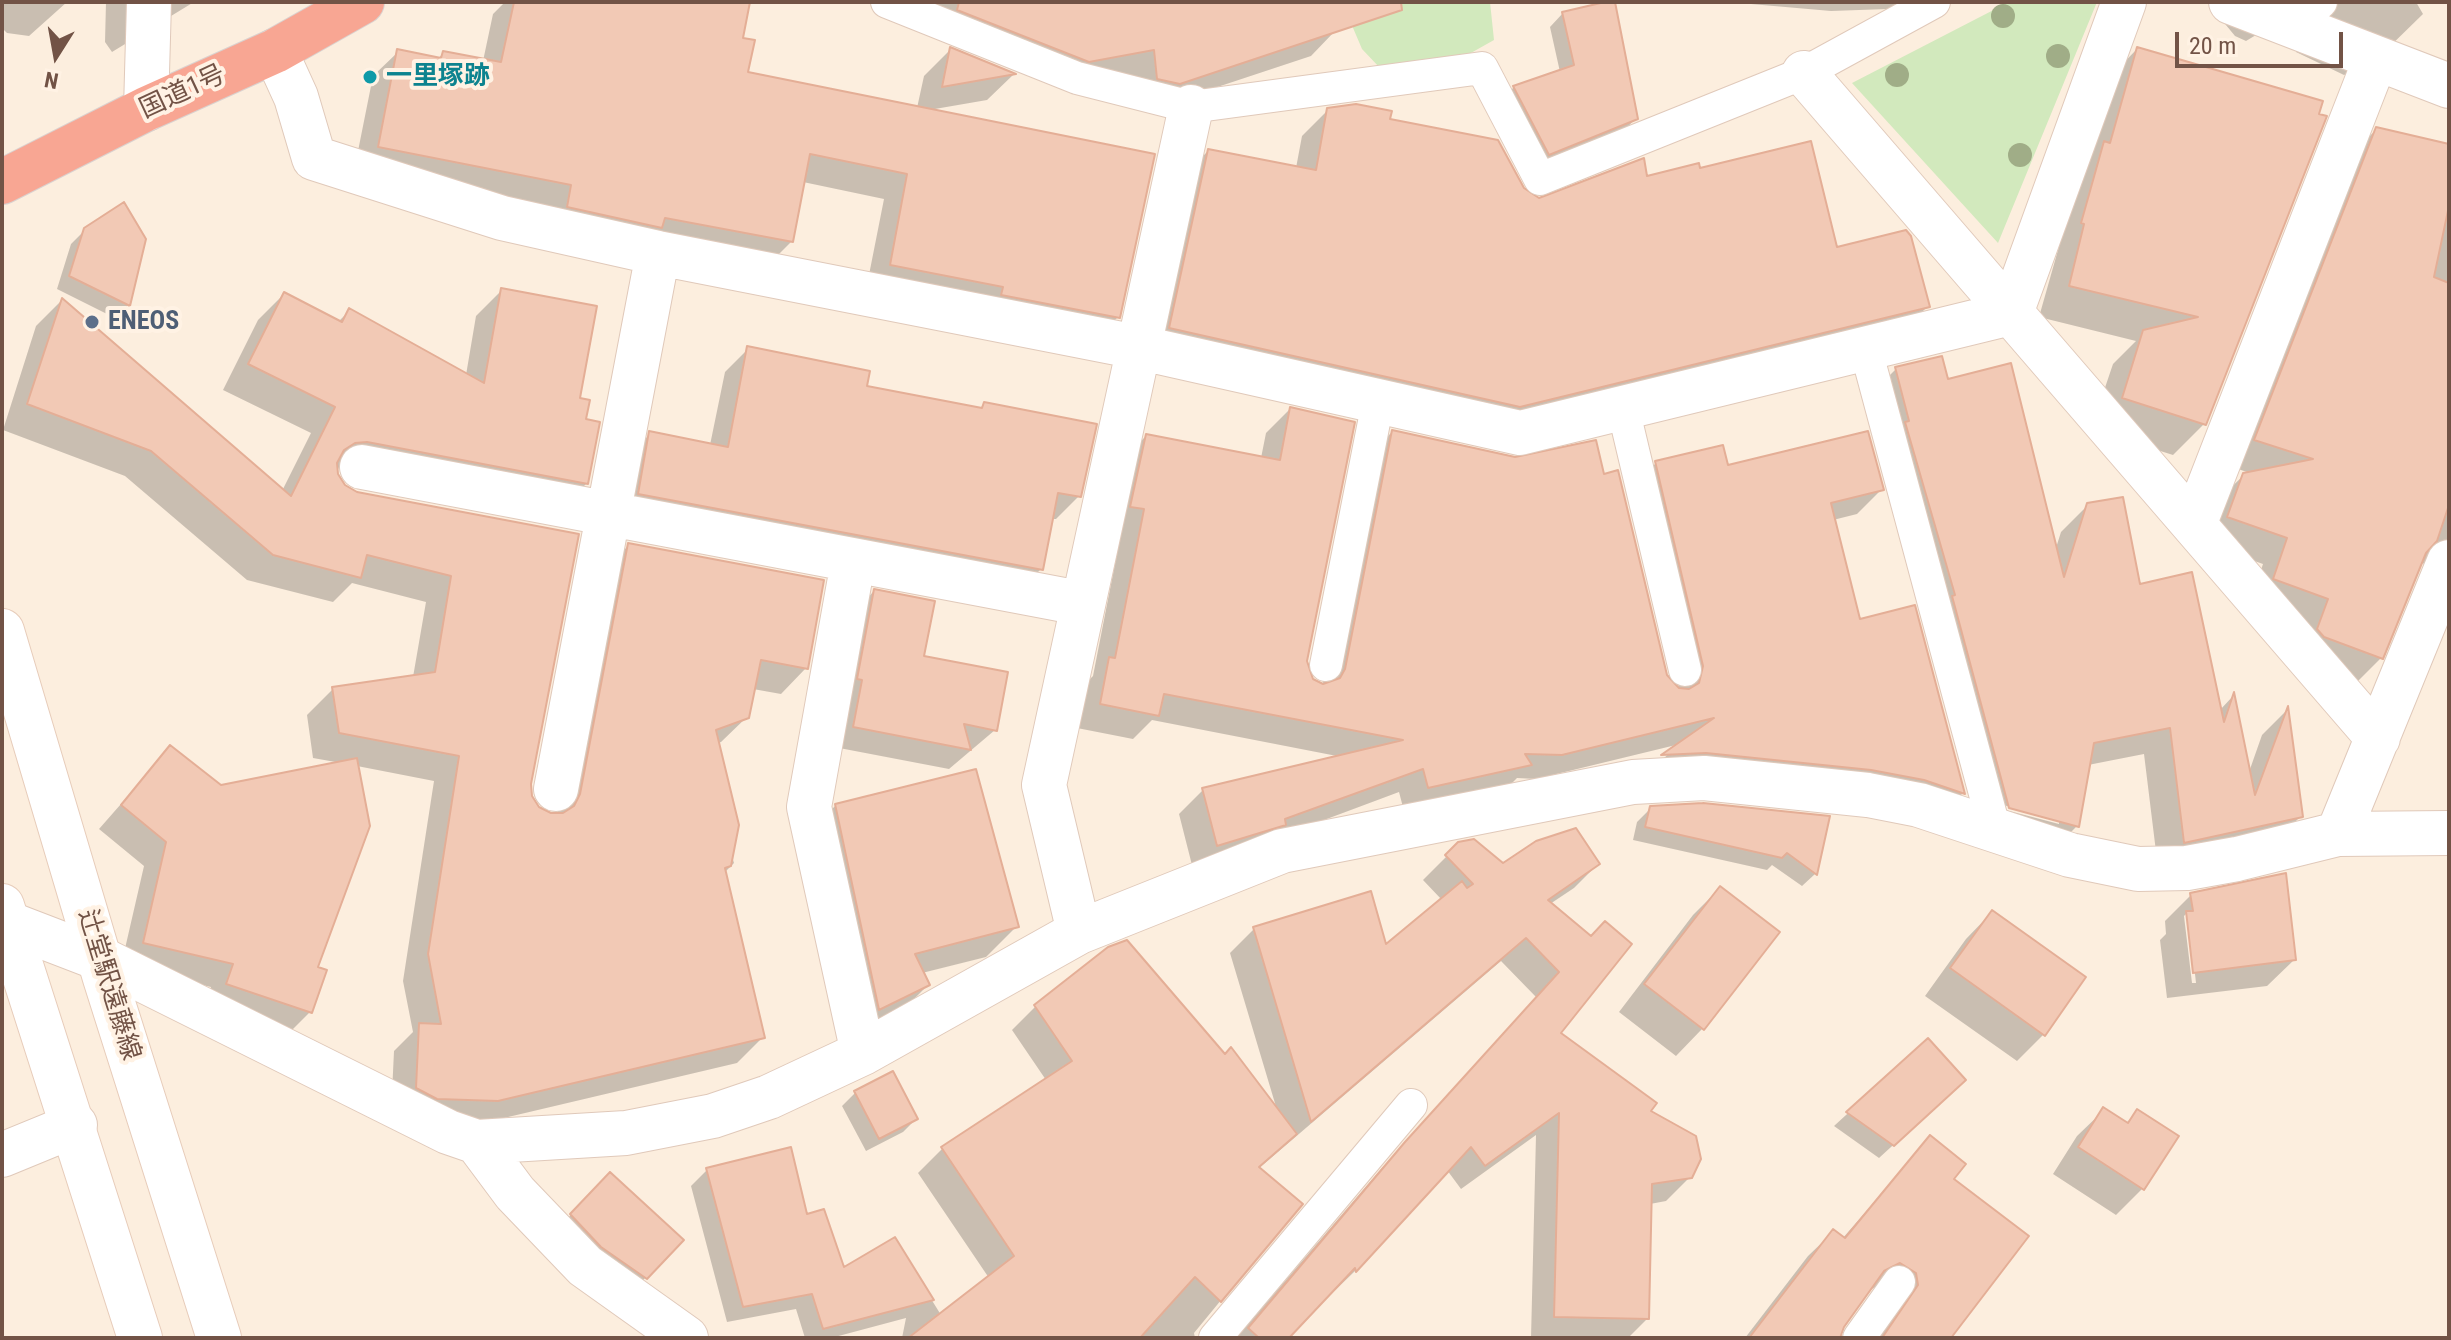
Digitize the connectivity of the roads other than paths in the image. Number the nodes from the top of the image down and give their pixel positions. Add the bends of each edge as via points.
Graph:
1 (149, 2) edge
2 (362, 2) edge
3 (887, 2) edge
4 (1934, 2) edge
5 (2124, 2) edge
6 (2231, 2) edge
7 (2307, 14) edge
8 (275, 51) junction
9 (2376, 58) junction
10 (1804, 73) junction
11 (2449, 86) edge
12 (1191, 107) junction
13 (146, 109) junction
14 (2, 182) edge
15 (658, 253) junction
16 (2011, 313) junction
17 (1137, 347) junction
18 (1866, 350) junction
19 (1378, 402) junction
20 (1623, 408) junction
21 (362, 467) dead end
22 (609, 516) junction
23 (2194, 525) junction
24 (853, 562) junction
25 (2449, 562) edge
26 (1080, 603) junction
27 (2, 631) edge
28 (1326, 665) dead end
29 (1685, 670) dead end
30 (2378, 738) junction
31 (556, 789) dead end
32 (1994, 827) junction
33 (2449, 833) edge
34 (2338, 834) junction
35 (4, 918) edge
36 (1079, 932) junction
37 (101, 959) junction
38 (863, 1053) junction
39 (1411, 1105) dead end
40 (75, 1125) junction
41 (477, 1142) junction
42 (2, 1155) edge
43 (1899, 1282) dead end
44 (140, 1338) edge
45 (219, 1338) edge
46 (686, 1338) edge
47 (1215, 1338) edge
48 (1859, 1338) edge

1 - 13 street
2 - 8 highway, 国道1号
3 - 12 lane via 1077,78
4 - 10 lane
5 - 16 street
6 - 7 street
7 - 9 street
8 - 13 highway, 国道1号
8 - 15 street via 314,158 502,218
9 - 11 street
9 - 23 street
10 - 12 lane via 1540,179 1482,68
10 - 16 street
12 - 17 street
13 - 14 highway, 国道1号
15 - 17 street
15 - 22 street
16 - 18 street
16 - 23 street
17 - 19 street
17 - 26 street
18 - 20 street
18 - 32 lane
19 - 20 street via 1520,433
19 - 28 lane
20 - 29 lane
21 - 22 street
22 - 24 street
22 - 31 street
23 - 30 street
24 - 26 street
24 - 38 street via 809,807
25 - 30 street
26 - 36 street via 1044,785
27 - 37 street, 辻堂駅遠藤線
30 - 34 street
32 - 34 street via 2070,855 2138,869 2187,868
32 - 36 street via 1919,805 1789,785 1704,778 1633,782 1282,851
33 - 34 street
35 - 37 street
35 - 40 street
36 - 38 street
37 - 41 street
37 - 45 street, 辻堂駅遠藤線
38 - 41 street via 769,1097 713,1116 626,1133
39 - 47 lane
40 - 42 street
40 - 44 street
41 - 46 street via 515,1193 585,1266
43 - 48 lane

